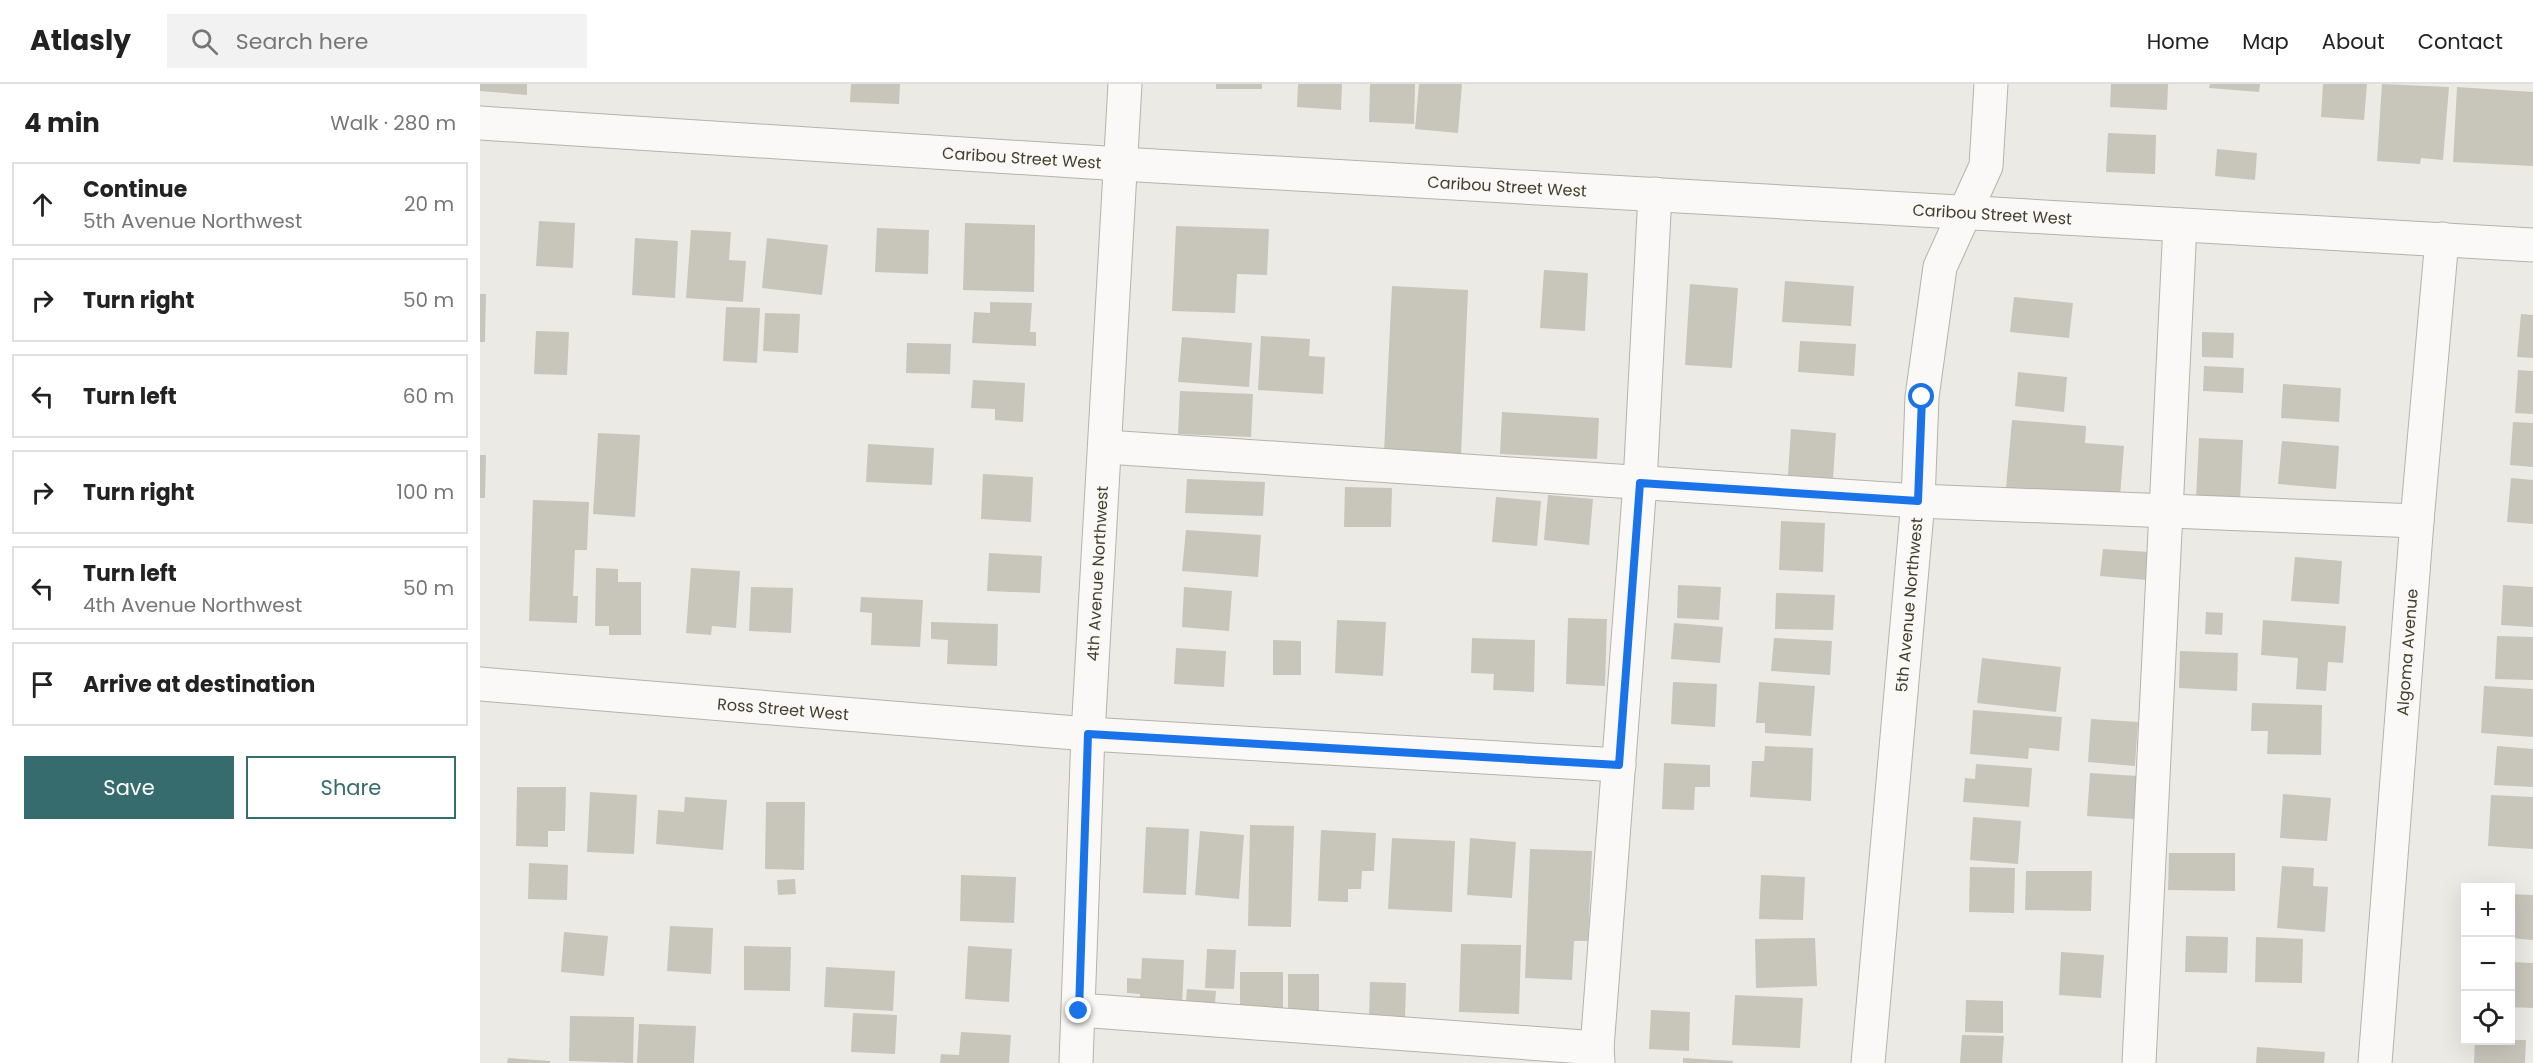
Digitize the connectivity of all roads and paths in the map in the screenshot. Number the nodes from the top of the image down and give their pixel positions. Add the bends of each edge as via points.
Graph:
1 (1125, 84) edge
2 (1990, 84) edge
3 (480, 123) edge
4 (1121, 164) junction
5 (1656, 194) junction
6 (1966, 212) junction
7 (2180, 225) junction
8 (2442, 239) junction
9 (2533, 244) edge
10 (1106, 447) junction
11 (1640, 483) junction
12 (1918, 501) junction
13 (2166, 512) junction
14 (2417, 521) junction
15 (480, 684) edge
16 (1088, 734) junction
17 (1619, 765) junction
18 (1079, 1011) junction
19 (1597, 1055) edge
20 (1076, 1063) edge
21 (1868, 1063) edge
22 (2139, 1063) edge
23 (2375, 1063) edge

1 - 4 street, 4th Avenue Northwest
2 - 6 street, 5th Avenue Northwest via 1986,166
3 - 4 street, Caribou Street West
4 - 5 street, Caribou Street West
4 - 10 street, 4th Avenue Northwest
5 - 6 street, Caribou Street West
5 - 11 street
6 - 7 street, Caribou Street West
6 - 12 street, 5th Avenue Northwest via 1940,267 1922,397
7 - 8 street, Caribou Street West
7 - 13 street
8 - 9 street, Caribou Street West
8 - 14 street, Algoma Avenue
10 - 11 street
10 - 16 street, 4th Avenue Northwest
11 - 12 street
11 - 17 street
12 - 13 street
12 - 21 street, 5th Avenue Northwest
13 - 14 street
13 - 22 street
14 - 23 street, Algoma Avenue
15 - 16 street, Ross Street West
16 - 17 street, Ross Street West
16 - 18 street, 4th Avenue Northwest
17 - 19 street
18 - 19 street
18 - 20 street, 4th Avenue Northwest

